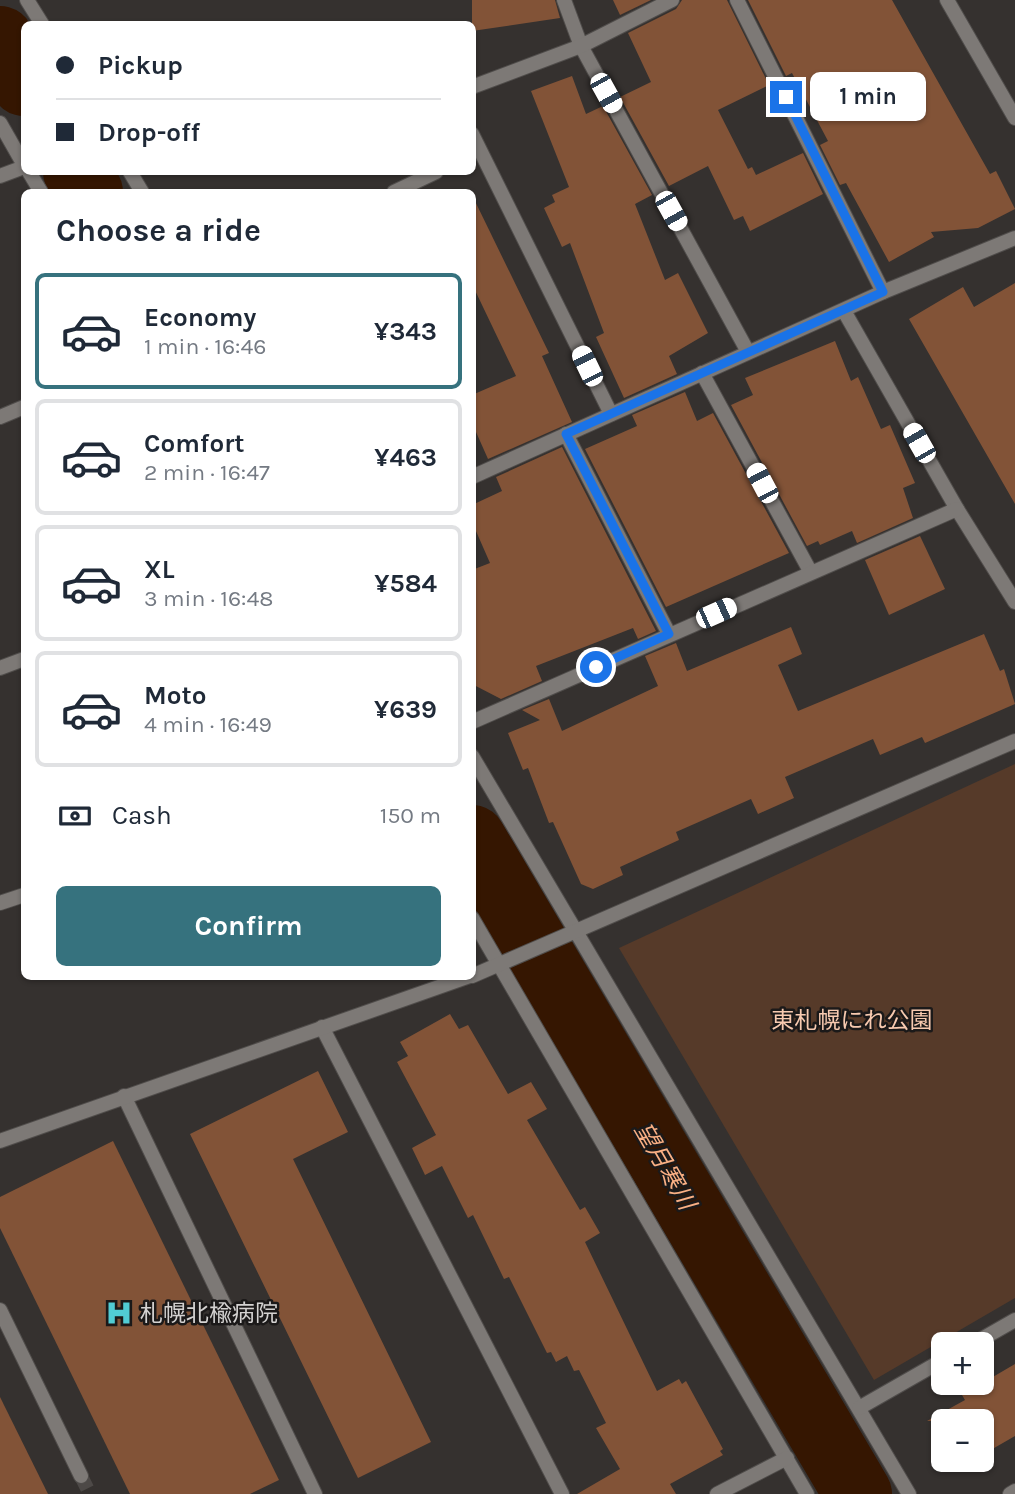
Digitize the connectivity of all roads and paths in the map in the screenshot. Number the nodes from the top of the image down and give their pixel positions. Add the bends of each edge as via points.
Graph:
1 (27, 0) edge
2 (564, 0) edge
3 (672, 0) edge
4 (737, 0) edge
5 (947, 0) edge
6 (40, 21) edge
7 (581, 46) junction
8 (476, 85) edge
9 (1015, 118) edge
10 (0, 123) edge
11 (476, 151) edge
12 (21, 161) edge
13 (21, 167) edge
14 (430, 175) edge
15 (0, 176) edge
16 (400, 189) edge
17 (1015, 238) edge
18 (883, 292) junction
19 (844, 312) junction
20 (748, 352) junction
21 (702, 373) junction
22 (21, 408) edge
23 (611, 414) junction
24 (0, 417) edge
25 (566, 434) junction
26 (476, 475) edge
27 (957, 509) junction
28 (810, 571) junction
29 (1015, 602) edge
30 (669, 634) junction
31 (21, 661) edge
32 (0, 668) edge
33 (476, 720) edge
34 (1015, 741) edge
35 (476, 763) edge
36 (21, 896) edge
37 (0, 903) edge
38 (476, 925) edge
39 (577, 932) junction
40 (500, 966) junction
41 (476, 974) edge
42 (459, 980) edge
43 (322, 1027) junction
44 (124, 1096) junction
45 (0, 1142) edge
46 (0, 1310) edge
47 (1015, 1320) edge
48 (994, 1332) edge
49 (931, 1367) edge
50 (859, 1408) junction
51 (787, 1458) junction
52 (81, 1476) tunnel mouth
53 (1015, 1491) edge
54 (315, 1494) edge
55 (562, 1494) edge
56 (717, 1494) edge
57 (807, 1494) edge
58 (909, 1494) edge
59 (1010, 1494) edge

1 - 6 street
2 - 7 street
3 - 7 street
4 - 18 street
5 - 9 street
7 - 8 street
7 - 20 street
10 - 12 street
11 - 23 street
13 - 15 street
14 - 16 street
17 - 18 street
18 - 19 street
19 - 20 street
19 - 27 street
20 - 21 street
21 - 23 street
21 - 28 street
22 - 24 street
23 - 25 street
25 - 26 street
25 - 30 street
27 - 28 street
27 - 29 street
28 - 30 street
30 - 33 street
31 - 32 street
34 - 39 street
35 - 39 street
36 - 37 street
38 - 40 street
39 - 40 street
39 - 50 street
40 - 41 street
40 - 51 street
42 - 43 street
43 - 44 street
43 - 55 street
44 - 45 street
44 - 54 street
46 - 52 street
47 - 48 street
49 - 50 street
50 - 58 street
51 - 56 street
51 - 57 street
53 - 59 street

